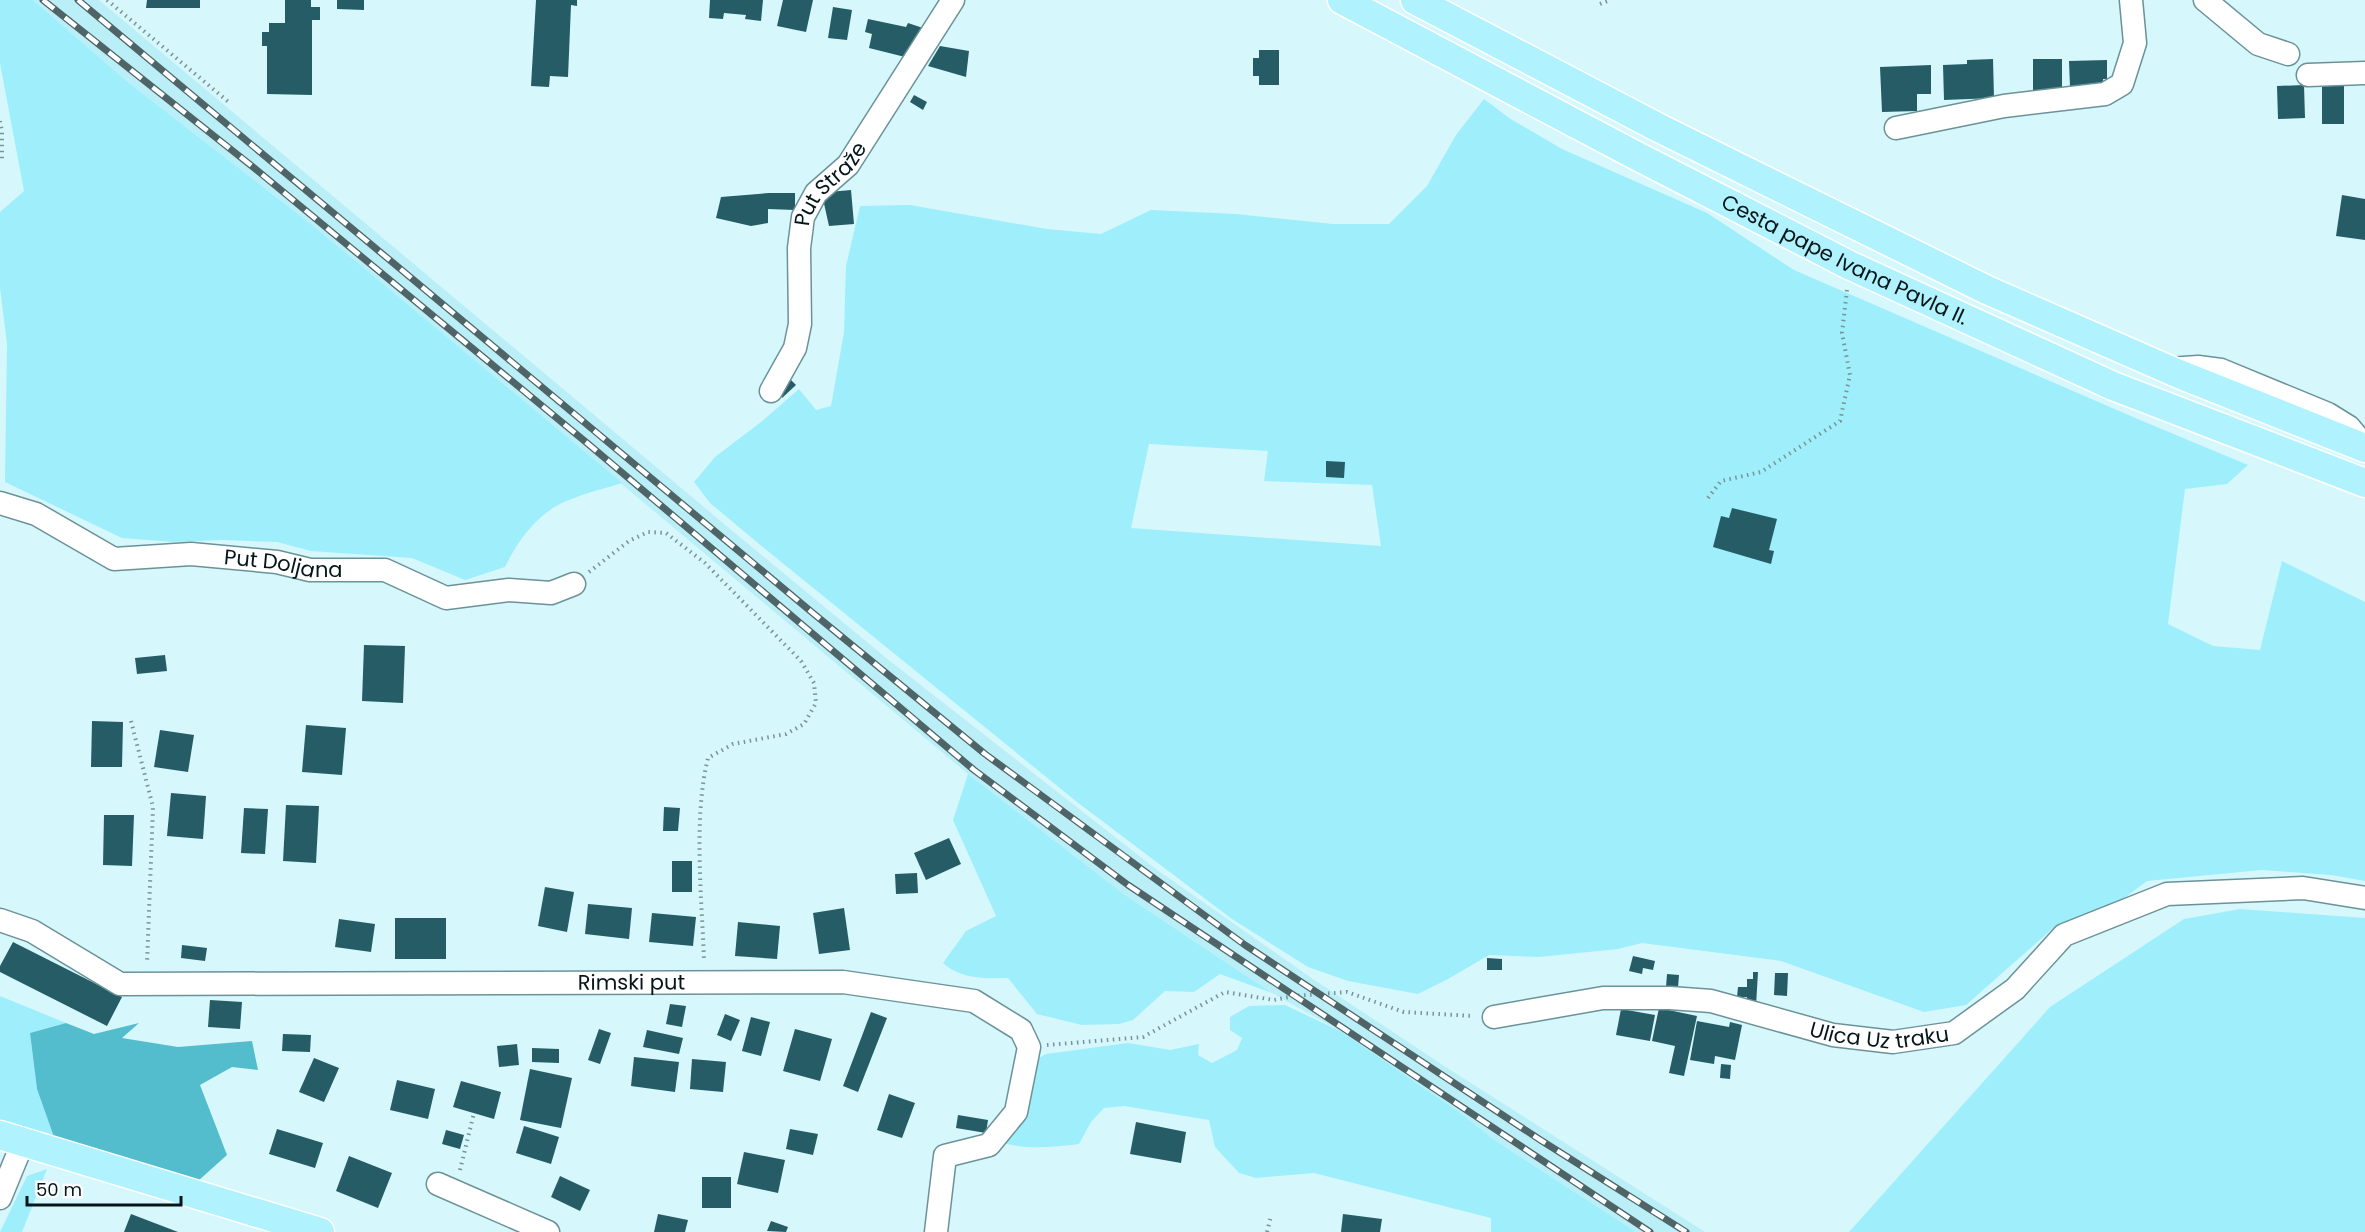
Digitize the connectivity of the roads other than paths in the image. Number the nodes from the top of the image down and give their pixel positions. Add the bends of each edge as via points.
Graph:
1 (953, 0) edge
2 (1342, 0) edge
3 (1415, 0) edge
4 (2131, 0) edge
5 (2205, 0) edge
6 (2288, 54) dead end
7 (2365, 73) edge
8 (2308, 75) dead end
9 (1896, 128) dead end
10 (771, 391) dead end
11 (2365, 447) edge
12 (2365, 483) edge
13 (0, 503) edge
14 (574, 584) road end
15 (2365, 898) edge
16 (0, 920) edge
17 (1494, 1017) road end
18 (11, 1138) edge
19 (446, 1188) road end
20 (0, 1198) edge
21 (320, 1232) edge
22 (549, 1232) edge
23 (936, 1232) edge

1 - 10 street, Put Straže via 848,165 816,193 803,217 799,248 800,324 795,348
2 - 12 main road, Cesta pape Ivana Pavla II. via 1849,265 2113,386
3 - 11 main road, Cesta pape Ivana Pavla II. via 1659,128 1987,290 2166,369
4 - 9 street via 2135,43 2122,84 2105,94 2004,106
5 - 6 street via 2258,44
7 - 8 street
13 - 14 street, Put Doljana via 36,514 114,559 192,554 277,562 310,570 385,570 446,598 509,590 551,593
15 - 17 street, Ulica Uz traku via 2303,888 2167,894 2064,935 2015,989 1954,1033 1893,1042 1833,1035 1711,1001 1680,999 1603,998
16 - 23 street, Rimski put via 32,931 120,984 843,982 974,1001 1021,1030 1029,1047 1016,1112 989,1145 945,1156
18 - 20 street
18 - 21 main road
19 - 22 street

